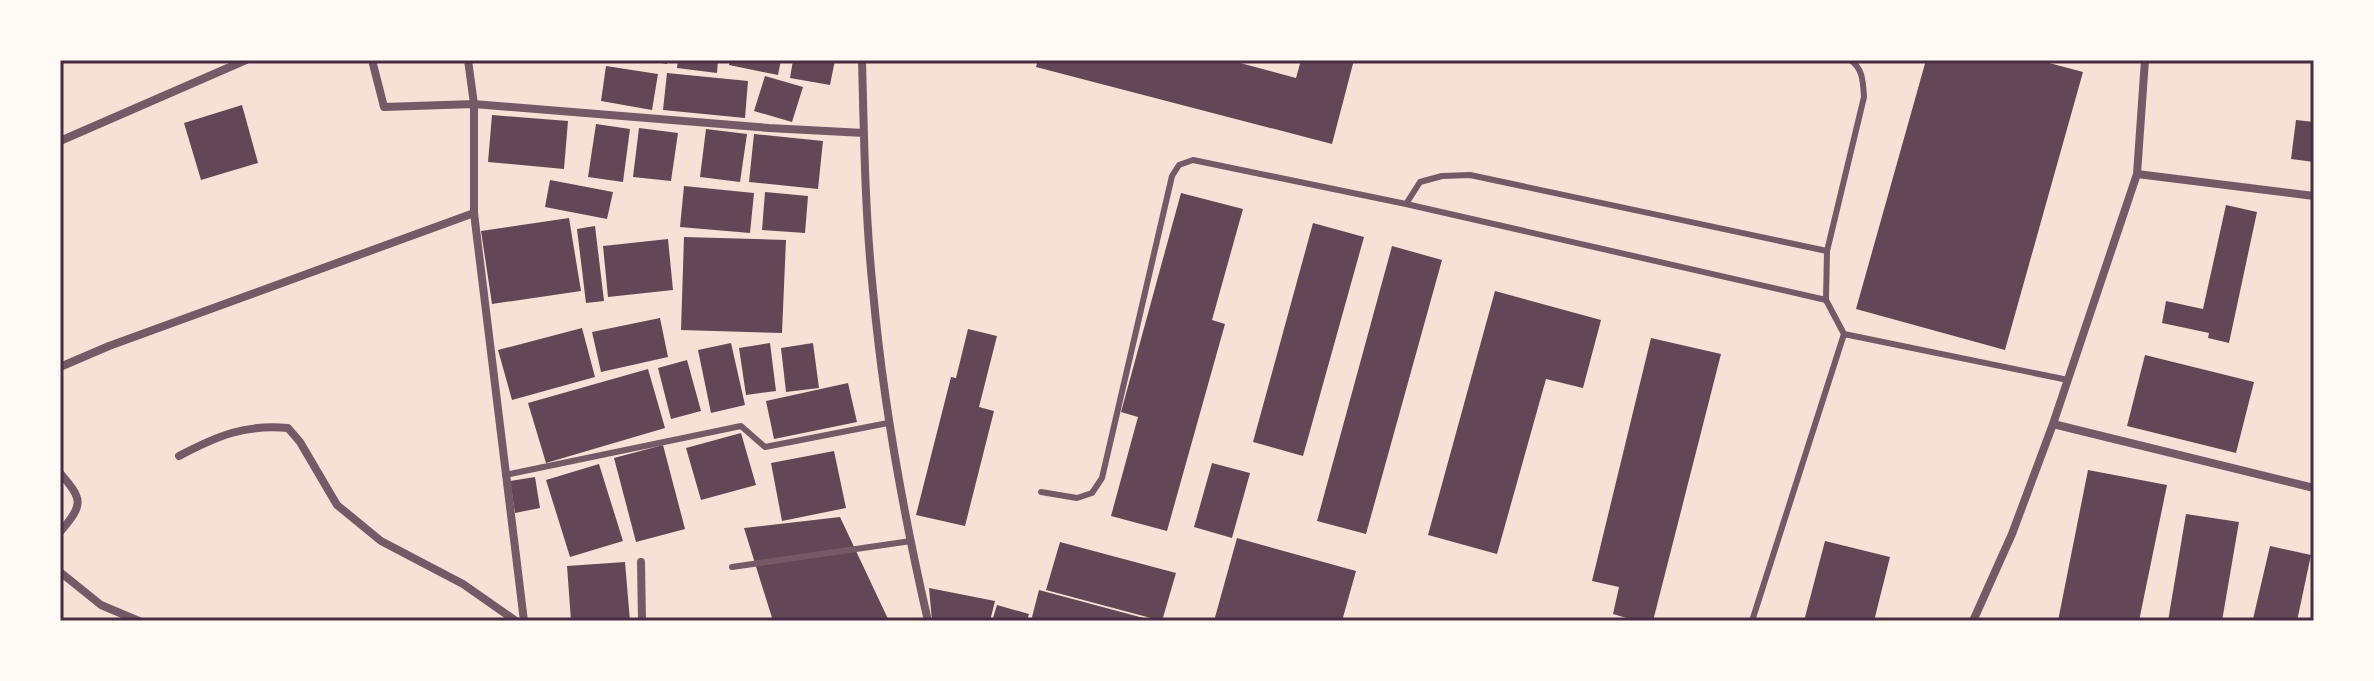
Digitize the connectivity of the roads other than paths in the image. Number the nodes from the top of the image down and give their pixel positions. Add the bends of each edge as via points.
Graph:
1 (246, 60) edge
2 (372, 60) edge
3 (468, 60) edge
4 (862, 60) edge
5 (1850, 60) edge
6 (2145, 60) edge
7 (474, 104) junction
8 (864, 133) junction
9 (60, 141) edge
10 (2137, 174) junction
11 (2314, 196) edge
12 (1406, 204) junction
13 (474, 213) junction
14 (1827, 251) junction
15 (1826, 300) junction
16 (1844, 334) junction
17 (60, 367) edge
18 (2068, 380) junction
19 (888, 423) junction
20 (2053, 424) junction
21 (179, 456) dead end
22 (60, 473) edge
23 (505, 475) junction
24 (2314, 488) edge
25 (1041, 492) dead end
26 (60, 532) edge
27 (911, 541) junction
28 (641, 562) dead end
29 (732, 567) dead end
30 (60, 572) edge
31 (139, 621) edge
32 (516, 621) edge
33 (524, 621) edge
34 (642, 621) edge
35 (928, 621) edge
36 (1752, 621) edge
37 (1973, 621) edge

1 - 9 street
2 - 7 street via 384,107
3 - 7 street
4 - 8 street
5 - 14 lane via 1863,77 1864,97
6 - 10 street
7 - 8 street
7 - 13 street
8 - 19 street
10 - 11 street
10 - 18 street
12 - 14 lane via 1420,182 1470,175
12 - 15 lane
12 - 25 lane via 1193,160 1179,165 1172,176 1102,478 1092,493 1077,498
13 - 17 street
13 - 23 street
14 - 15 lane
15 - 16 lane
16 - 18 lane
16 - 36 lane
18 - 20 street
19 - 23 lane via 765,447 741,426
19 - 27 street
20 - 24 street
20 - 37 street
21 - 32 street via 259,425 288,428 337,505 381,541 463,584
22 - 26 street via 80,502
23 - 33 street
27 - 29 lane
27 - 35 street
28 - 34 street
30 - 31 street via 101,605

